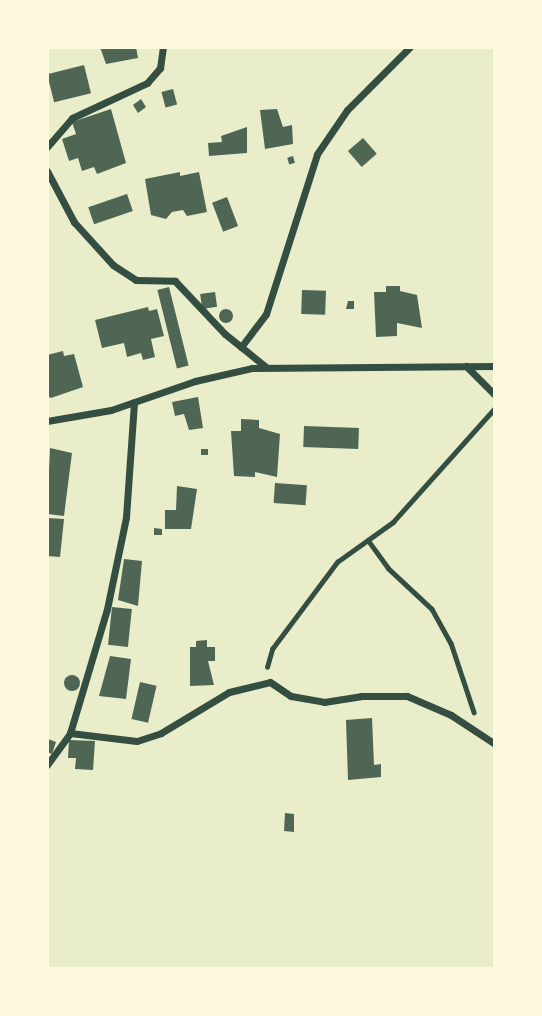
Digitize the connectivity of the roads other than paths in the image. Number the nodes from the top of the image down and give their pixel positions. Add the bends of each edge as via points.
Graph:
1 (163, 47) edge
2 (410, 47) edge
3 (47, 147) edge
4 (47, 171) edge
5 (241, 347) junction
6 (466, 366) junction
7 (495, 366) edge
8 (266, 368) junction
9 (495, 395) edge
10 (134, 402) junction
11 (47, 421) edge
12 (70, 733) junction
13 (495, 744) edge
14 (47, 765) edge

1 - 3 street via 160,68 146,83 72,118
2 - 5 street via 347,110 317,154 266,314
4 - 5 street via 74,222 113,265 136,280 174,281
5 - 8 street
6 - 7 street
6 - 8 street
6 - 9 street
8 - 10 street via 223,373
10 - 11 street
10 - 12 street via 126,517 107,609
12 - 13 street via 137,741 161,733 229,692 262,682 291,696 324,702 361,695 407,696
12 - 14 street

